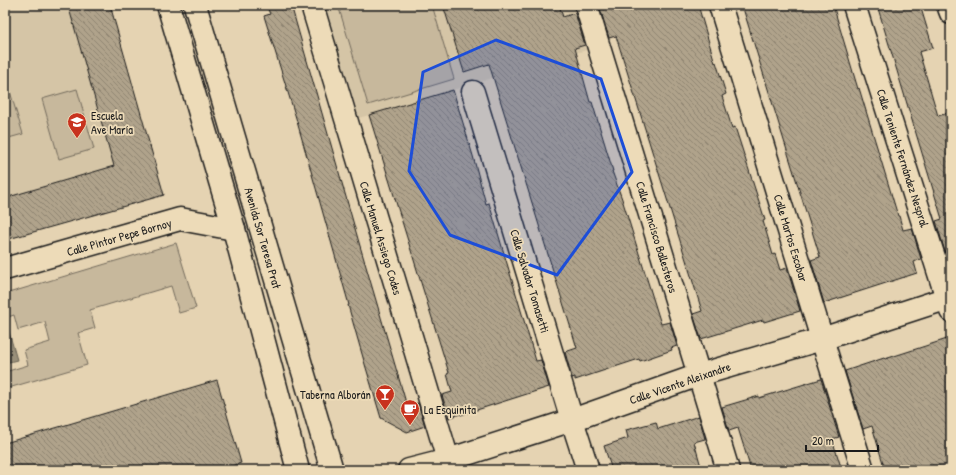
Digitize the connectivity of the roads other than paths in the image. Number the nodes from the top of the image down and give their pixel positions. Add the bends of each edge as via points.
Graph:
1 (168, 5) edge
2 (195, 5) edge
3 (312, 5) edge
4 (586, 5) edge
5 (720, 5) edge
6 (854, 5) edge
7 (948, 5) edge
8 (951, 13) edge
9 (473, 92) dead end
10 (234, 229) junction
11 (5, 269) edge
12 (950, 302) edge
13 (822, 339) junction
14 (699, 375) junction
15 (572, 420) junction
16 (450, 465) edge
17 (298, 470) edge
18 (332, 470) edge
19 (409, 470) edge
20 (588, 470) edge
21 (728, 470) edge
22 (863, 470) edge

1 - 10 street
2 - 18 street, Avenida Sor Teresa Prat
3 - 16 street, Calle Manuel Assiego Codes
4 - 14 street, Calle Francisco Ballesteros
5 - 13 street, Calle Martos Escobar
6 - 12 street, Calle Teniente Fernández Nespral
7 - 8 street
9 - 15 street, Calle Salvador Tomasetti
10 - 11 street, Calle Pintor Pepe Bornoy via 180,219
10 - 17 street
12 - 13 street, Calle Vicente Aleixandre
13 - 14 street, Calle Vicente Aleixandre
13 - 22 street, Calle Martos Escobar
14 - 15 street, Calle Vicente Aleixandre
14 - 21 street, Calle Francisco Ballesteros
15 - 16 street, Calle Vicente Aleixandre
15 - 20 street, Calle Salvador Tomasetti
16 - 19 street, Calle Vicente Aleixandre

